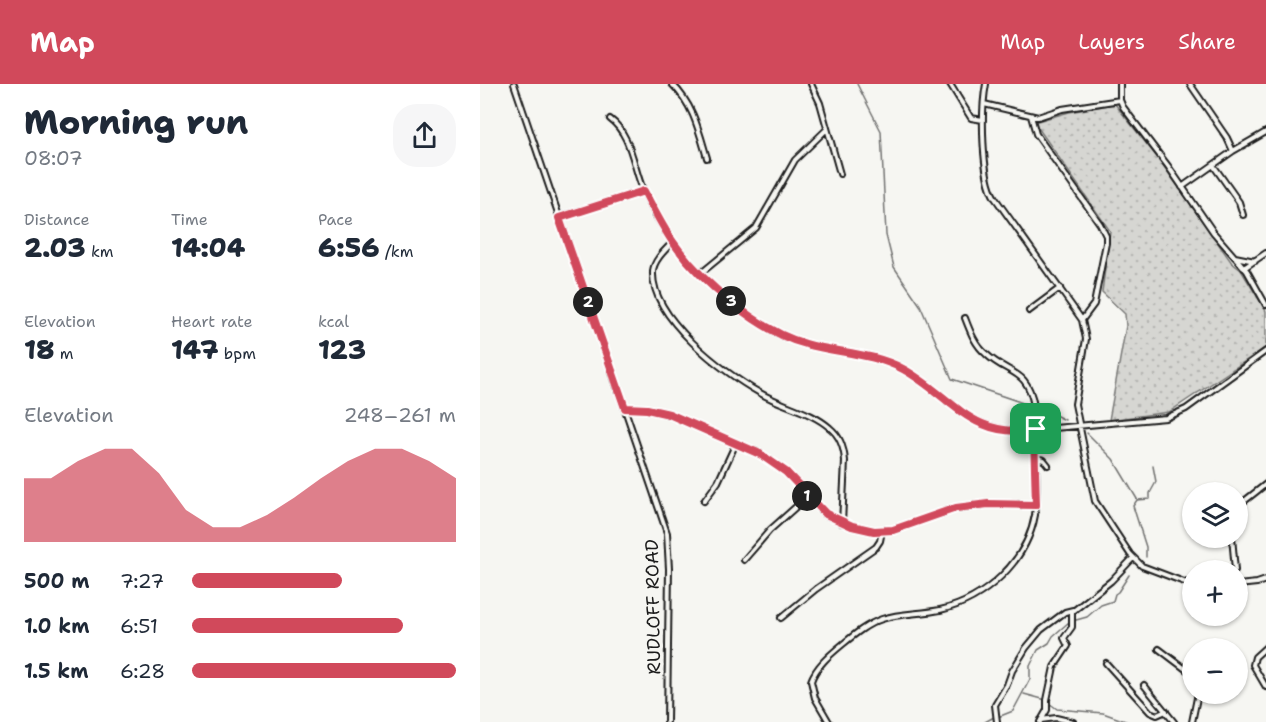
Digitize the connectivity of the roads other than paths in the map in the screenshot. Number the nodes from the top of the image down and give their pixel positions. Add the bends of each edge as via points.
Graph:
1 (513, 84) edge
2 (672, 84) edge
3 (811, 84) edge
4 (950, 84) edge
5 (986, 84) edge
6 (1120, 84) edge
7 (1190, 84) edge
8 (1120, 100) junction
9 (984, 104) junction
10 (1031, 116) junction
11 (610, 118) dead end
12 (983, 120) junction
13 (827, 129) junction
14 (1266, 132) edge
15 (1233, 151) junction
16 (707, 158) dead end
17 (1213, 165) junction
18 (840, 174) dead end
19 (1182, 187) junction
20 (644, 191) junction
21 (1242, 215) dead end
22 (559, 218) junction
23 (673, 242) junction
24 (1266, 253) edge
25 (1234, 256) junction
26 (1256, 261) junction
27 (1244, 268) junction
28 (700, 274) junction
29 (1060, 288) junction
30 (1266, 305) edge
31 (1029, 311) dead end
32 (964, 318) dead end
33 (1083, 320) junction
34 (1266, 351) edge
35 (625, 408) junction
36 (1078, 425) junction
37 (1036, 429) junction
38 (736, 443) junction
39 (1035, 458) junction
40 (1048, 465) dead end
41 (1266, 484) edge
42 (808, 496) junction
43 (1248, 498) edge
44 (704, 501) dead end
45 (1036, 505) junction
46 (842, 523) junction
47 (882, 531) junction
48 (1133, 558) junction
49 (744, 560) dead end
50 (1266, 580) edge
51 (1182, 581) edge
52 (1248, 584) edge
53 (1072, 612) junction
54 (782, 618) dead end
55 (1266, 647) edge
56 (1159, 649) dead end
57 (1106, 663) dead end
58 (1182, 666) edge
59 (1144, 685) dead end
60 (1266, 687) edge
61 (1196, 704) edge
62 (1166, 711) junction
63 (1040, 721) edge
64 (667, 722) edge
65 (829, 722) edge
66 (997, 722) edge
67 (1073, 722) edge
68 (1174, 722) edge
69 (1192, 722) edge

1 - 22 street, RUDLOFF ROAD
2 - 16 street via 689,105
3 - 13 street
4 - 12 street via 971,118
5 - 9 street
6 - 8 street
7 - 15 street
8 - 10 street
8 - 19 street
9 - 10 street
9 - 12 street
10 - 33 street via 1036,134 1106,236 1094,304
11 - 20 street via 622,130
12 - 29 street via 991,192
13 - 18 street
13 - 28 street via 795,160 756,228
14 - 15 street
15 - 17 street
17 - 19 street
17 - 21 street via 1239,202
19 - 25 street
20 - 22 street
20 - 23 street
22 - 35 street, RUDLOFF ROAD
23 - 28 street
23 - 46 street via 658,260 653,274 664,306 679,330 704,354 746,385 825,424 837,436 845,461
24 - 26 street
25 - 26 street
25 - 27 street
26 - 27 street
27 - 30 street
28 - 37 street via 754,319 796,341 893,364 981,423 1014,431
29 - 31 street
29 - 33 street
32 - 37 street via 981,349 1027,384
33 - 36 street via 1086,339 1075,404
34 - 36 street via 1173,416
35 - 38 street via 669,414
35 - 64 street, RUDLOFF ROAD via 669,547
36 - 37 street
36 - 48 street via 1095,501
37 - 39 street
38 - 42 street via 778,465
38 - 44 street via 718,482
39 - 40 street
39 - 45 street
41 - 43 street
42 - 46 street
42 - 49 street
45 - 47 street via 956,508 906,527
45 - 65 street via 1023,548 1008,570 979,594 957,605 874,622 834,651 811,681 815,698
46 - 47 street
47 - 54 street via 876,547 810,593
48 - 51 street via 1147,569
48 - 53 street
50 - 52 street
53 - 63 street via 1072,627 1064,638 1068,646 1054,667 1047,710
53 - 66 street via 1065,612 1041,630 1026,648 995,705
55 - 60 street via 1255,657 1253,665
56 - 58 street
57 - 62 street via 1150,712 1156,715
59 - 62 street
61 - 69 street
62 - 68 street
63 - 67 street via 1056,718

